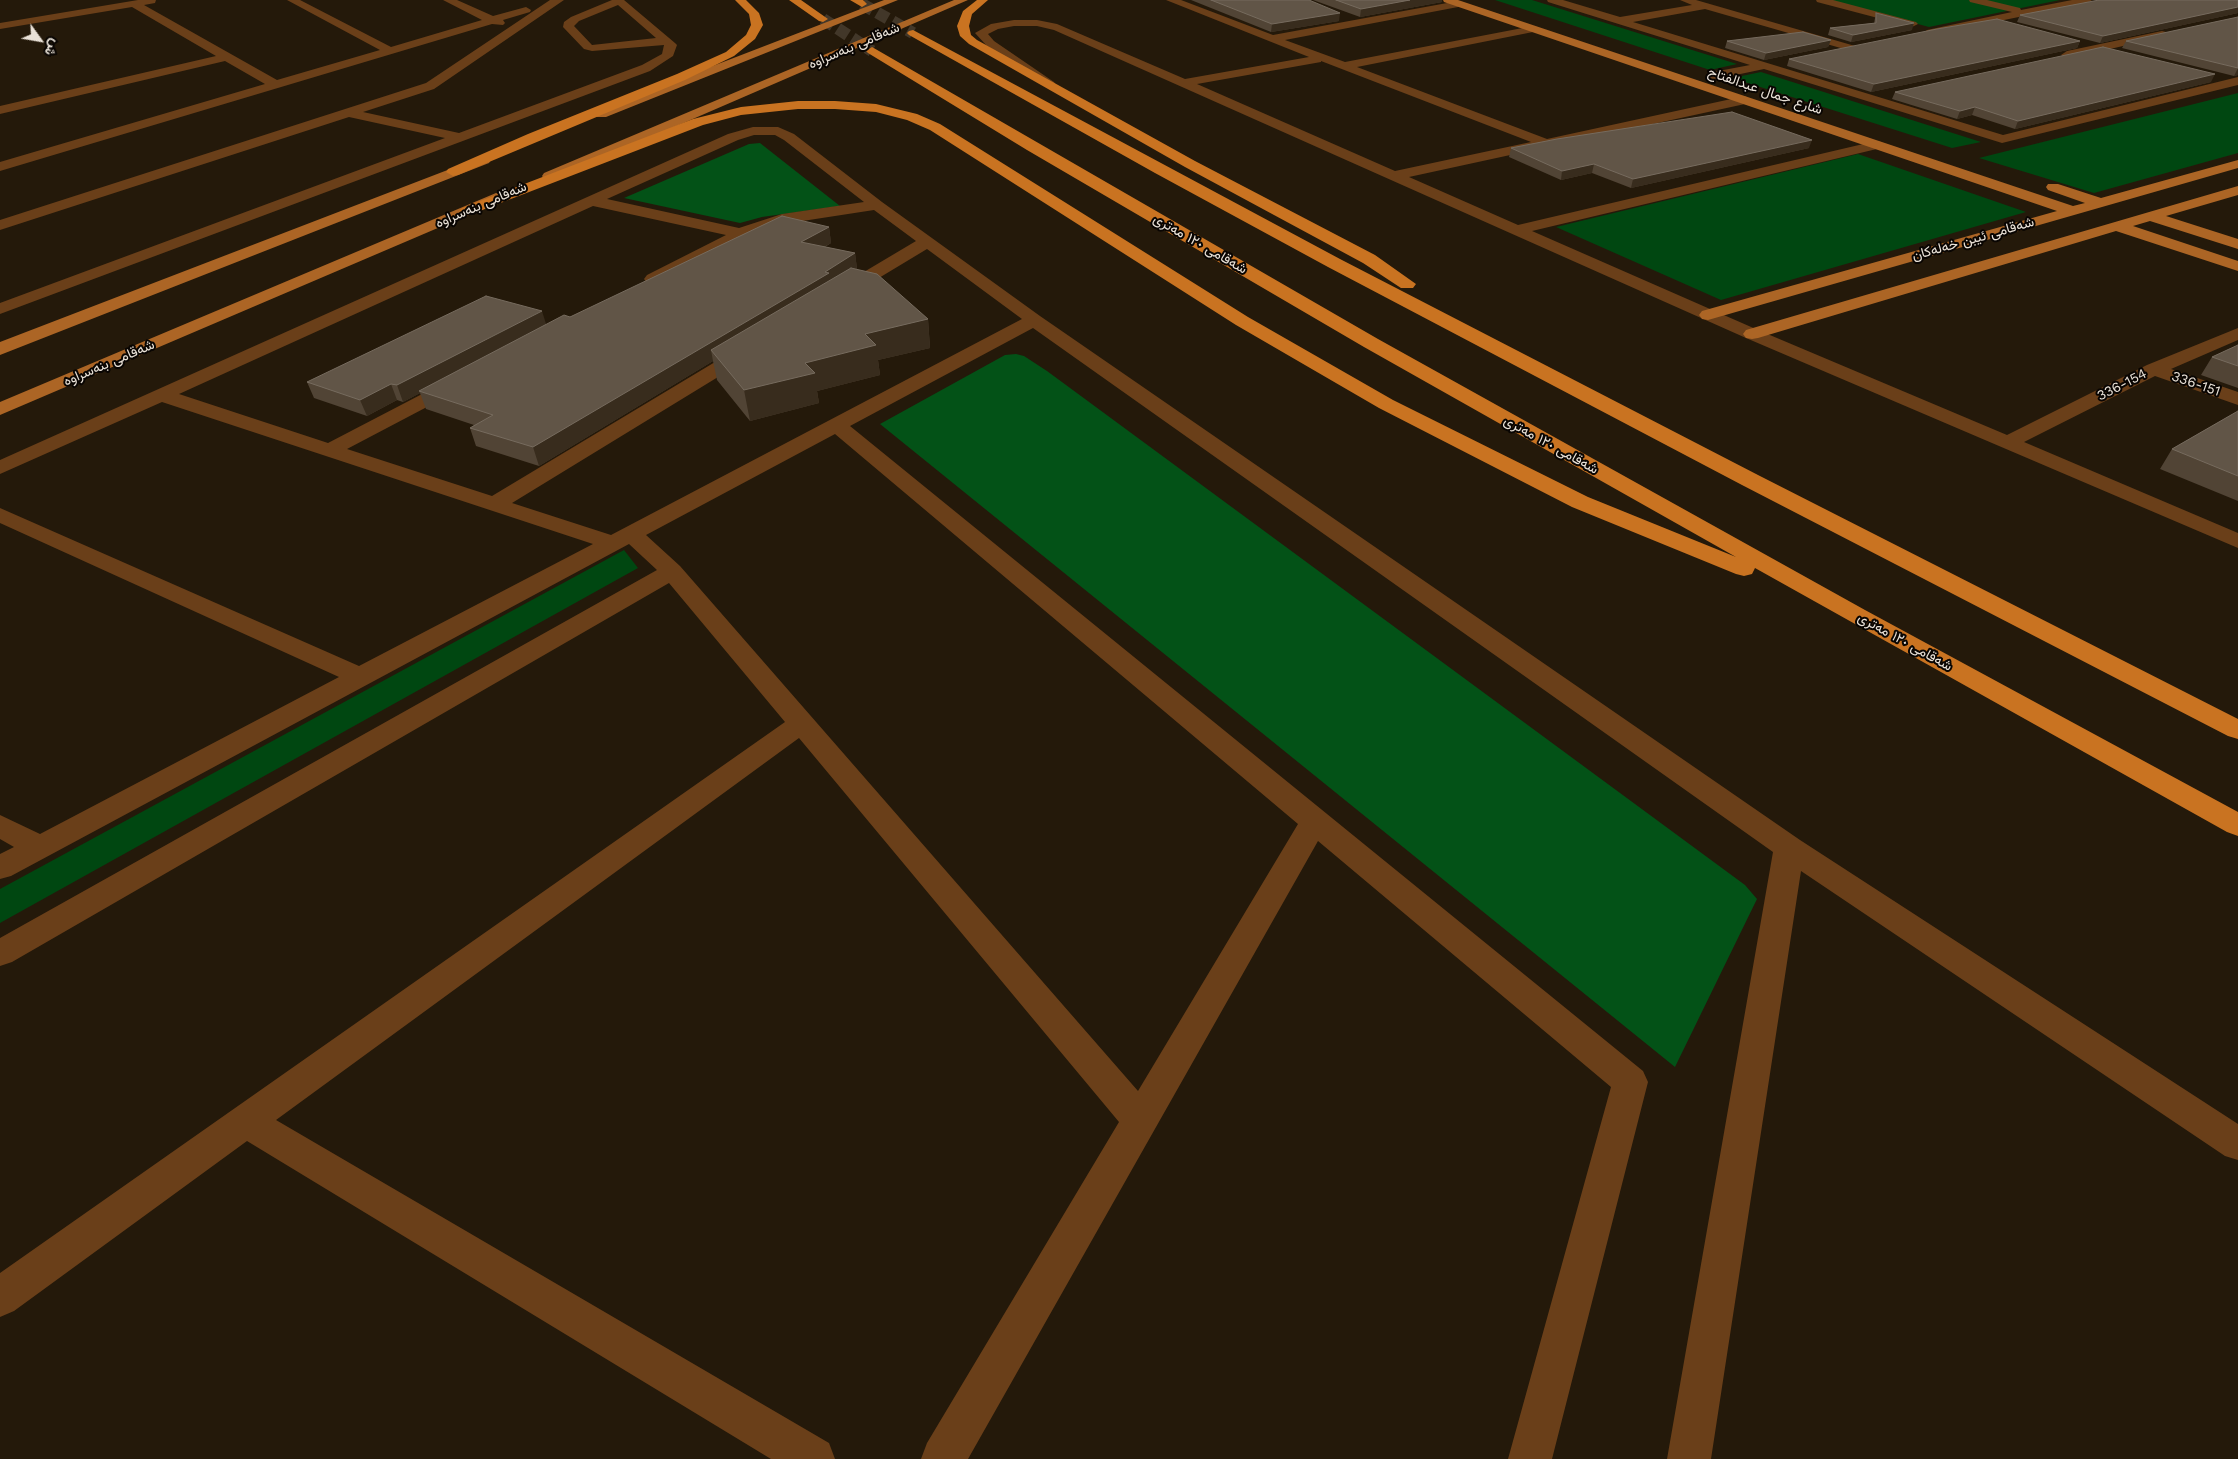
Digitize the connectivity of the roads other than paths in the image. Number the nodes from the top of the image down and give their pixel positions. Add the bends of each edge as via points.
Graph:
1 (155, 0) edge
2 (292, 0) edge
3 (448, 0) edge
4 (619, 0) edge
5 (740, 0) edge
6 (794, 0) edge
7 (893, 0) edge
8 (963, 0) edge
9 (983, 0) edge
10 (1171, 0) edge
11 (1482, 0) edge
12 (1552, 0) edge
13 (1685, 0) edge
14 (1820, 0) edge
15 (1974, 0) edge
16 (2087, 0) edge
17 (554, 2) edge
18 (1453, 2) edge
19 (134, 4) junction
20 (1706, 6) junction
21 (1029, 9) dead end
22 (1513, 10) junction
23 (2026, 12) junction
24 (1490, 14) junction
25 (1342, 16) edge
26 (823, 19) tunnel mouth
27 (493, 20) junction
28 (1987, 20) junction
29 (1619, 21) junction
30 (1360, 22) junction
31 (0, 26) edge
32 (2015, 27) edge
33 (512, 28) junction
34 (1533, 29) junction
35 (1937, 30) junction
36 (2173, 32) edge
37 (913, 33) tunnel mouth
38 (1908, 36) edge
39 (1271, 39) junction
40 (666, 41) junction
41 (2071, 41) edge
42 (2099, 48) junction
43 (1107, 49) junction
44 (389, 50) junction
45 (872, 51) tunnel mouth
46 (1822, 54) edge
47 (2128, 56) edge
48 (226, 57) junction
49 (1320, 58) junction
50 (2051, 59) edge
51 (1793, 60) edge
52 (1344, 66) junction
53 (1764, 66) junction
54 (2205, 75) edge
55 (1712, 76) junction
56 (2236, 82) edge
57 (1185, 83) junction
58 (274, 84) junction
59 (1053, 86) junction
60 (1899, 92) edge
61 (1748, 94) junction
62 (1870, 99) junction
63 (0, 110) edge
64 (349, 112) junction
65 (458, 137) junction
66 (1543, 142) junction
67 (1876, 145) junction
68 (2238, 164) edge
69 (0, 167) edge
70 (453, 172) junction
71 (1393, 176) junction
72 (2044, 184) dead end
73 (2238, 190) edge
74 (593, 201) junction
75 (2101, 203) junction
76 (877, 205) junction
77 (467, 211) junction
78 (2073, 211) junction
79 (2150, 216) junction
80 (0, 225) edge
81 (2116, 226) junction
82 (1516, 230) junction
83 (741, 233) junction
84 (2233, 241) edge
85 (927, 242) junction
86 (2238, 266) edge
87 (636, 288) edge
88 (825, 304) edge
89 (0, 308) edge
90 (1708, 315) junction
91 (1034, 320) junction
92 (2238, 333) edge
93 (1752, 334) junction
94 (765, 340) edge
95 (0, 349) edge
96 (2154, 369) junction
97 (470, 376) edge
98 (161, 395) junction
99 (2238, 399) edge
100 (0, 409) edge
101 (837, 425) junction
102 (2007, 442) junction
103 (330, 450) junction
104 (0, 468) edge
105 (494, 504) junction
106 (0, 515) edge
107 (622, 538) junction
108 (2238, 541) edge
109 (672, 571) junction
110 (1856, 615) junction
111 (361, 677) junction
112 (802, 723) junction
113 (2238, 730) edge
114 (1314, 822) junction
115 (2238, 825) edge
116 (0, 826) edge
117 (40, 847) junction
118 (1789, 848) junction
119 (0, 868) edge
120 (0, 952) edge
121 (1140, 1120) junction
122 (246, 1121) junction
123 (2238, 1144) edge
124 (0, 1297) edge
125 (813, 1459) edge
126 (942, 1459) edge
127 (1530, 1459) edge
128 (1689, 1459) edge

1 - 19 street
2 - 44 street
3 - 27 street
4 - 40 street
4 - 40 street via 575,19 568,24 569,27 592,48
5 - 70 highway via 754,13 757,25 752,37 730,54 681,78
6 - 26 highway
7 - 70 main road, شەقامی بنەسراوە
8 - 77 main road, شەقامی بنەسراوە
9 - 59 highway via 967,13 963,26 966,36
10 - 39 street
11 - 22 main road, شارع جمال عبدالفتاح
12 - 29 street
13 - 20 street
14 - 35 street
15 - 23 street
16 - 23 street
17 - 27 street
17 - 33 street
18 - 24 main road, شارع جمال عبدالفتاح
18 - 30 street
19 - 31 street
19 - 48 street
20 - 29 street
20 - 46 street via 1856,47
21 - 43 street
22 - 24 main road
22 - 55 main road, شارع جمال عبدالفتاح
23 - 28 street
24 - 34 main road, شارع جمال عبدالفتاح
25 - 30 street
27 - 33 street
27 - 44 street
28 - 32 street
28 - 35 street
29 - 53 street
30 - 39 street
33 - 64 street via 430,86
34 - 52 street
34 - 61 main road, شارع جمال عبدالفتاح
35 - 38 street
36 - 42 street
37 - 113 highway via 1334,263
39 - 49 street
40 - 65 street via 671,45 667,56 646,68
41 - 42 street
42 - 47 street
42 - 50 street
43 - 57 street
43 - 59 street via 1057,27 1037,23 1001,25 981,33 990,43
44 - 58 street
45 - 110 highway, شەقامی ١٢٠ مەتری via 1032,148 1346,329
48 - 58 street
48 - 63 street
49 - 52 street
49 - 57 street
51 - 53 street
52 - 66 street
53 - 55 street
53 - 62 street
54 - 56 street
55 - 61 main road, شارع جمال عبدالفتاح
56 - 62 street via 2002,139
57 - 71 street
58 - 69 street
59 - 113 highway via 1190,164 1369,259 1449,312 1532,359 1811,509
60 - 62 street
61 - 66 street
61 - 67 main road, شارع جمال عبدالفتاح
64 - 65 street
64 - 80 street
65 - 89 street
66 - 71 street
67 - 78 main road, شارع جمال عبدالفتاح
67 - 82 street
68 - 75 main road, شەقامی ئیبن خەلەکان
70 - 95 main road, شەقامی بنەسراوە
71 - 82 street
72 - 75 main road
73 - 79 main road, شەقامی ئیبن خەلەکان
74 - 76 street via 733,137 764,130 778,131 789,137
74 - 83 street
74 - 98 street
75 - 78 main road, شەقامی ئیبن خەلەکان
76 - 83 street via 782,219
76 - 85 street
77 - 100 main road, شەقامی بنەسراوە
77 - 110 highway via 698,122 741,111 835,105 876,108 912,117 935,127 1242,321 1386,404 1580,502
78 - 90 main road, شەقامی ئیبن خەلەکان
79 - 81 main road, شەقامی ئیبن خەلەکان
79 - 84 main road
81 - 86 main road
81 - 93 main road, شەقامی ئیبن خەلەکان
82 - 90 street
83 - 87 street
85 - 88 street
85 - 91 street
90 - 93 street
91 - 101 street
91 - 118 street
92 - 96 street, 336-154
93 - 102 street
94 - 105 street
96 - 99 street, 336-151
96 - 102 street, 336-154
97 - 103 street
98 - 103 street
98 - 104 street
101 - 107 street
101 - 114 street
102 - 108 street
103 - 105 street
105 - 107 street
106 - 111 street
107 - 109 street
107 - 111 street
109 - 112 street
109 - 120 street
110 - 115 highway, شەقامی ١٢٠ مەتری
111 - 117 street
112 - 121 street
112 - 122 street
114 - 121 street
114 - 127 street via 1630,1082
116 - 117 street
117 - 119 street
118 - 123 street
118 - 128 street
121 - 126 street
122 - 124 street
122 - 125 street

